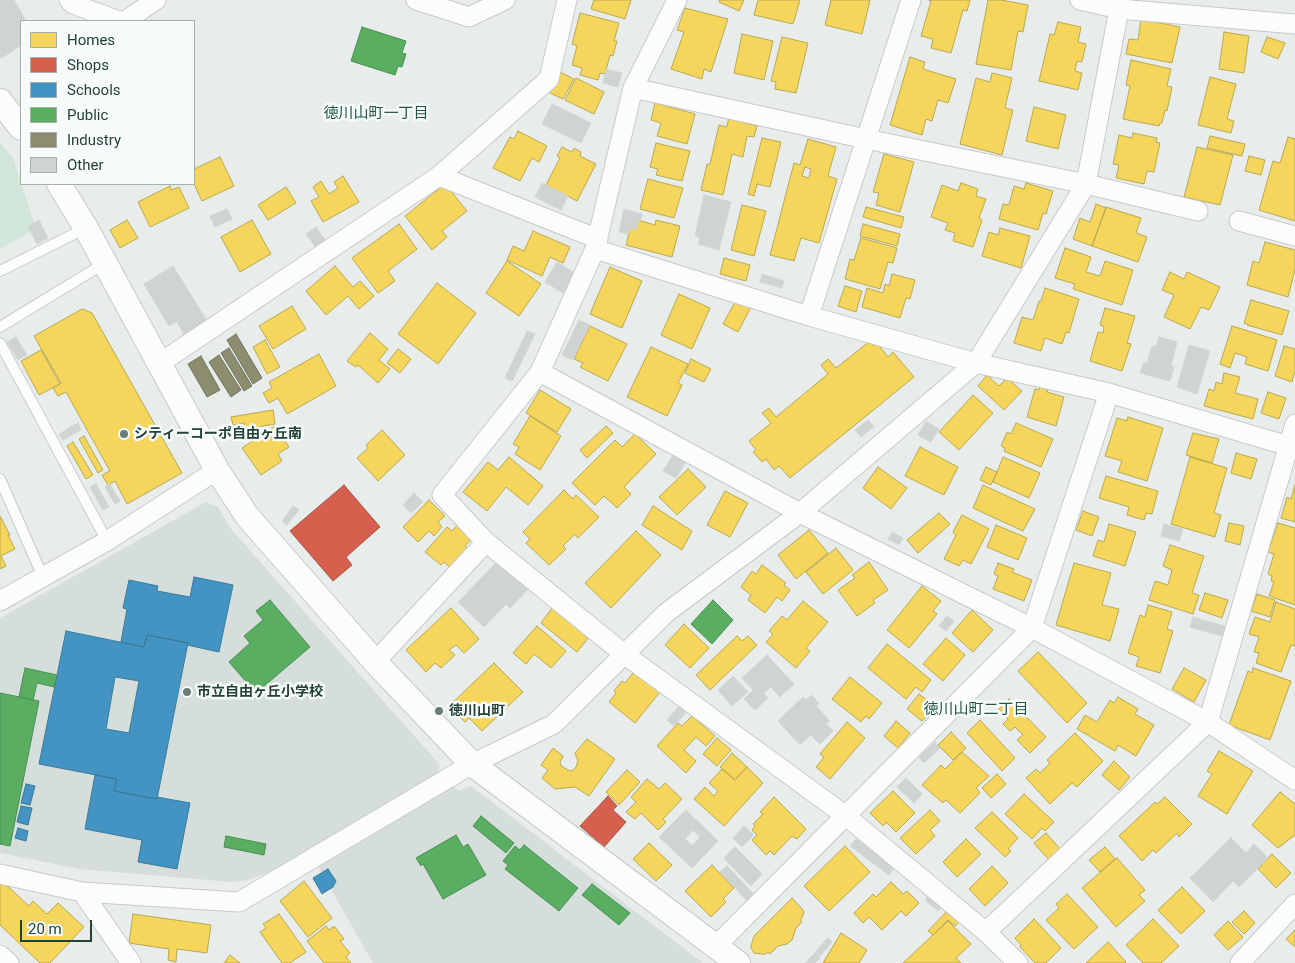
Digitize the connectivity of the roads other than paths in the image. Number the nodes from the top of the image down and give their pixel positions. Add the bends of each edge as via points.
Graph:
1 (69, 0) edge
2 (156, 0) edge
3 (416, 0) edge
4 (505, 0) edge
5 (567, 0) edge
6 (677, 0) edge
7 (911, 0) edge
8 (1080, 0) edge
9 (1120, 4) edge
10 (116, 20) edge
11 (126, 20) edge
12 (1295, 24) edge
13 (633, 88) junction
14 (0, 101) edge
15 (20, 127) edge
16 (866, 138) junction
17 (439, 176) junction
18 (1086, 184) junction
19 (60, 185) edge
20 (1198, 211) dead end
21 (1239, 221) dead end
22 (86, 228) junction
23 (1295, 236) edge
24 (596, 244) junction
25 (106, 264) junction
26 (0, 271) edge
27 (809, 316) junction
28 (0, 327) edge
29 (0, 343) edge
30 (160, 363) junction
31 (976, 363) junction
32 (540, 372) junction
33 (1109, 393) junction
34 (1295, 424) edge
35 (1292, 447) edge
36 (218, 470) junction
37 (0, 478) edge
38 (800, 513) junction
39 (107, 541) junction
40 (486, 542) junction
41 (43, 577) junction
42 (0, 601) edge
43 (1032, 628) junction
44 (624, 654) junction
45 (375, 662) junction
46 (1208, 722) junction
47 (472, 764) junction
48 (1295, 780) edge
49 (846, 816) junction
50 (0, 874) edge
51 (82, 892) junction
52 (1295, 904) edge
53 (986, 932) junction
54 (715, 947) junction
55 (0, 954) edge
56 (9, 963) edge
57 (131, 963) edge
58 (738, 963) edge
59 (1018, 963) edge
60 (1240, 963) edge

1 - 10 street
2 - 11 street
3 - 4 street via 468,16
5 - 17 street via 549,79
6 - 13 street
7 - 16 street
8 - 9 street
9 - 12 street
9 - 18 street
13 - 16 street
13 - 24 street
14 - 15 street
16 - 18 street
16 - 27 street
17 - 24 street
17 - 30 street
18 - 20 street
18 - 31 street
19 - 22 street
21 - 23 street
22 - 25 street
22 - 26 lane
24 - 27 street
24 - 32 street
25 - 28 lane
25 - 30 street
27 - 31 street
29 - 39 lane
30 - 36 street
31 - 33 street
31 - 38 street
32 - 38 street
32 - 40 street via 442,494
33 - 35 street
33 - 43 street
34 - 35 street
35 - 46 street
36 - 39 street
36 - 45 street via 247,516
37 - 41 lane
38 - 43 street
38 - 44 street via 666,613
39 - 41 street
40 - 44 street
40 - 45 street
41 - 42 street
43 - 46 street
43 - 49 street
44 - 47 street via 554,724
44 - 49 street
45 - 47 street
46 - 48 street
46 - 53 street
47 - 51 street via 239,902
47 - 54 street
49 - 53 street
49 - 54 street
50 - 51 street
51 - 57 street
52 - 60 street
53 - 59 street
54 - 58 street
55 - 56 street

